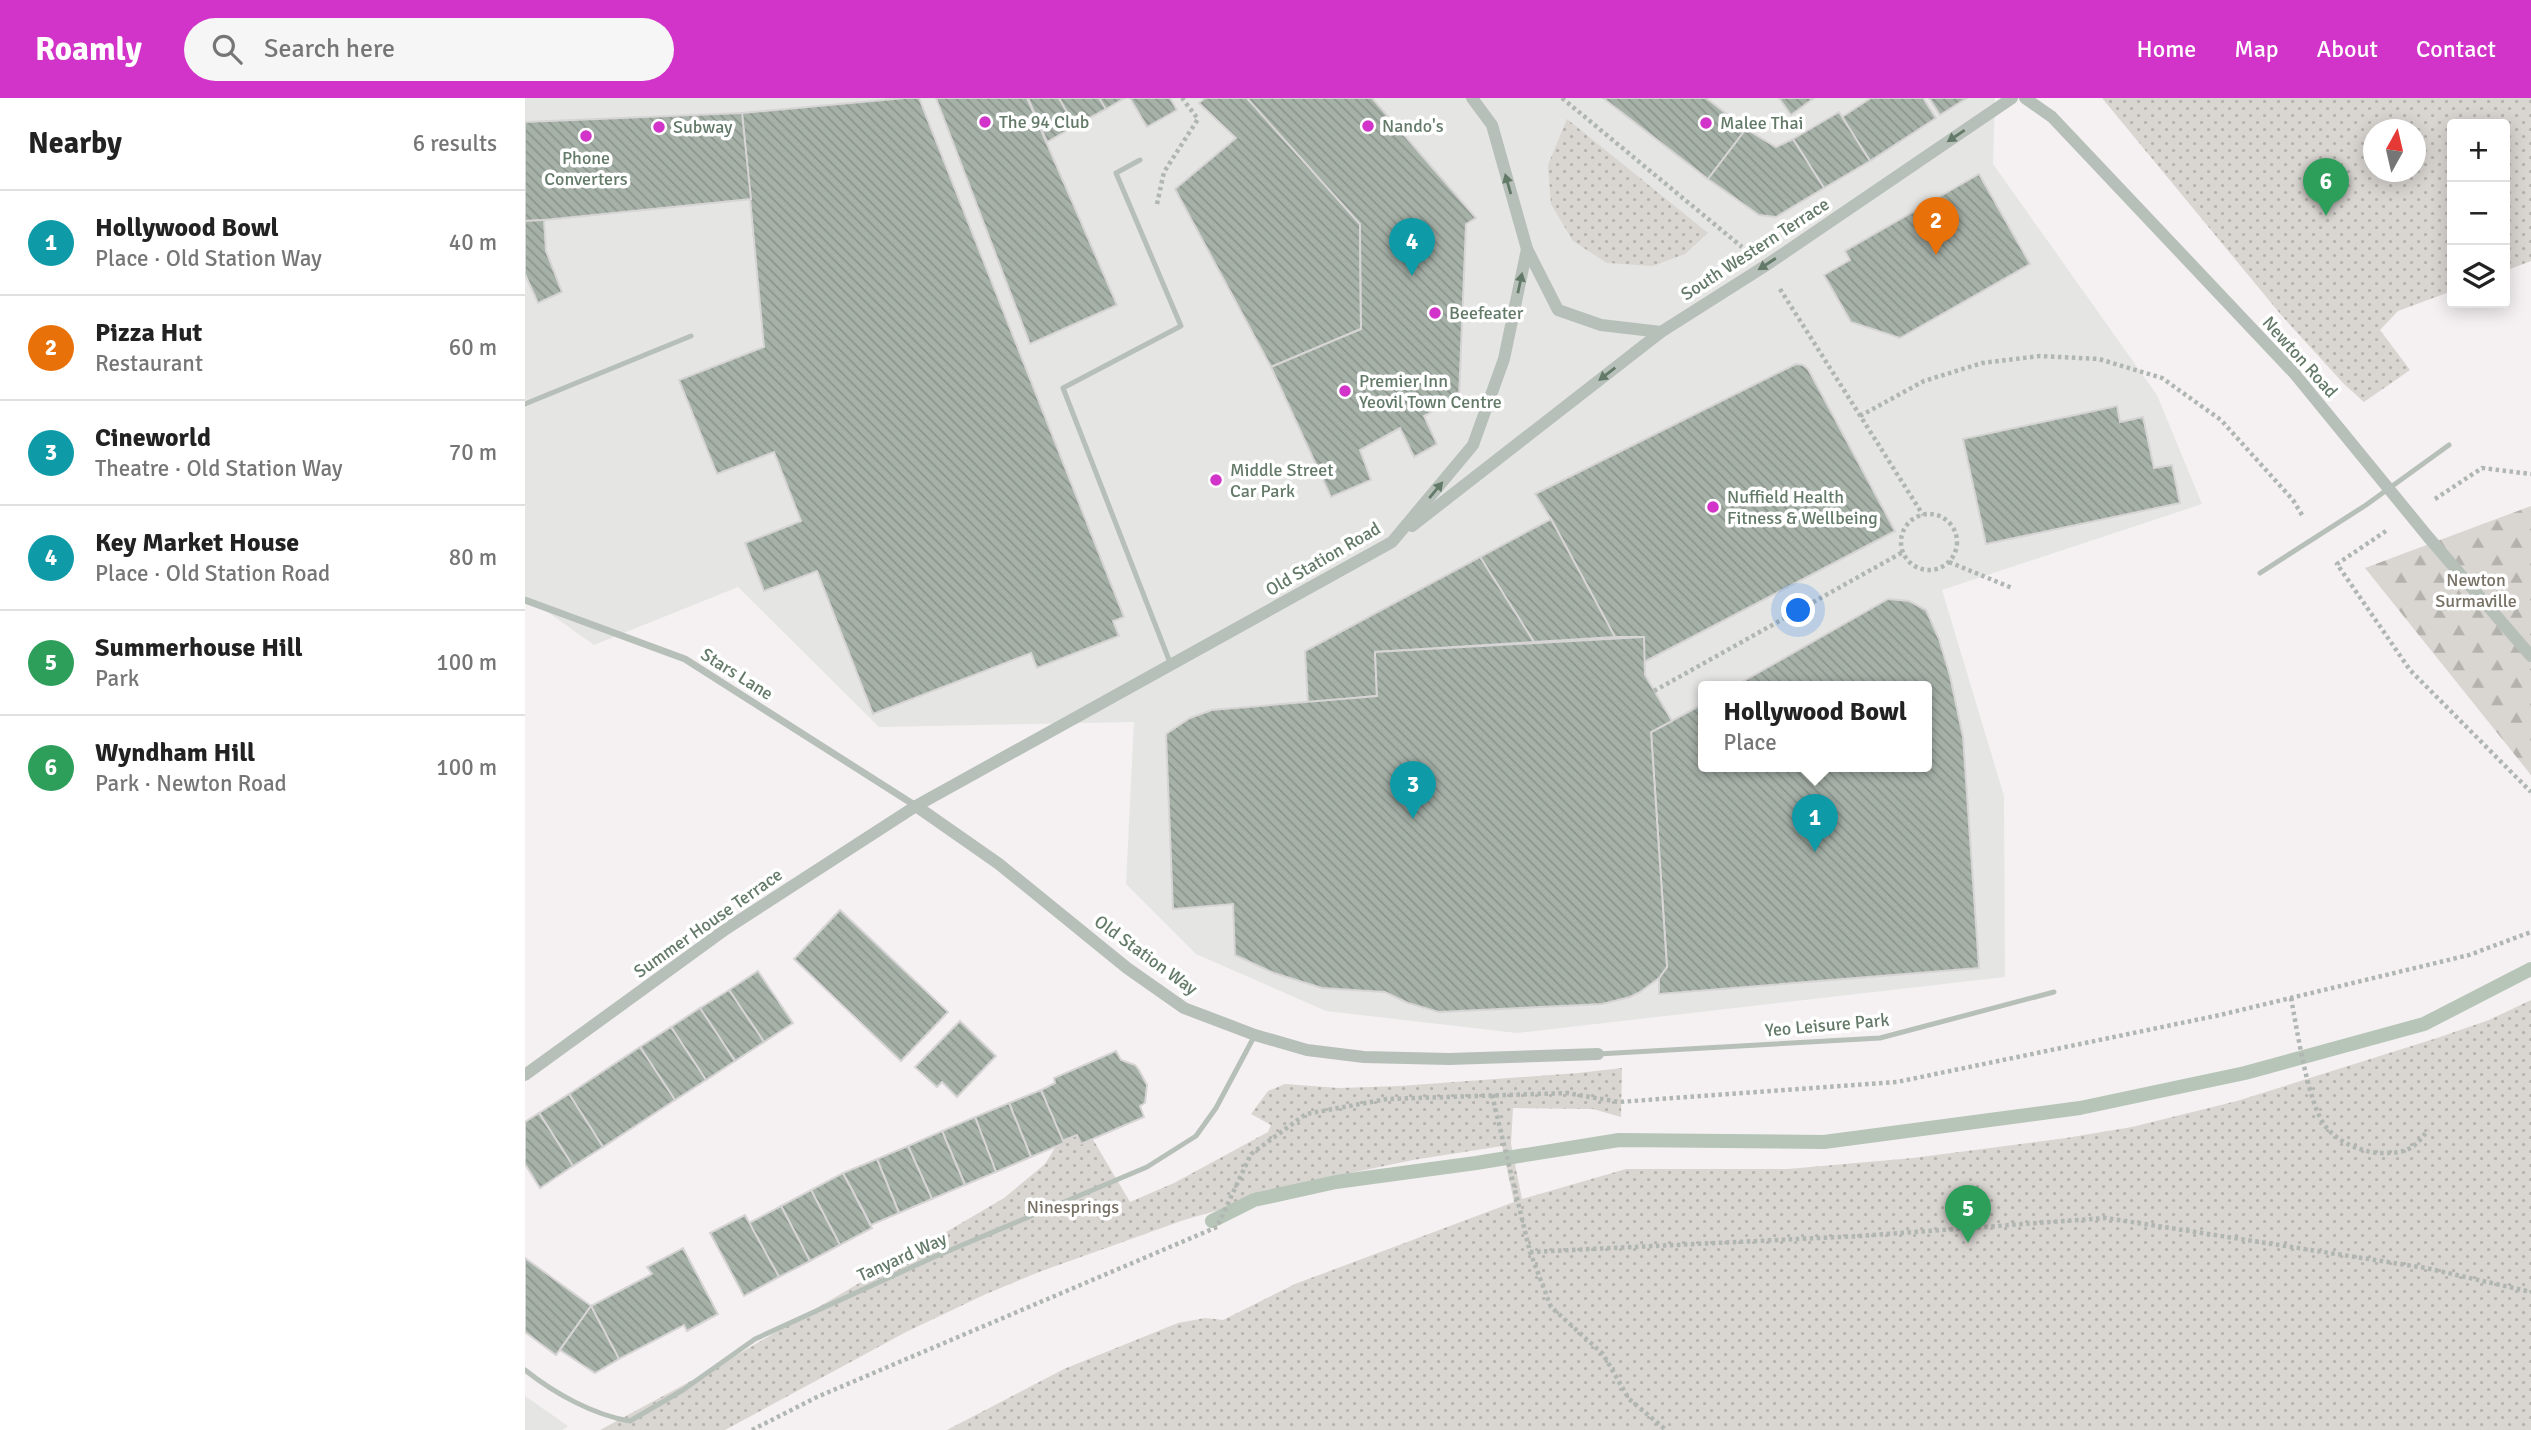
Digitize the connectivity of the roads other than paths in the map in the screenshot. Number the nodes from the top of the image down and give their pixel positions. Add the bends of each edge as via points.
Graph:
1 (1472, 98) edge
2 (2012, 98) edge
3 (2025, 98) edge
4 (1140, 160) dead end
5 (1527, 249) junction
6 (1661, 332) junction
7 (691, 336) dead end
8 (525, 404) edge
9 (2449, 445) dead end
10 (1392, 542) junction
11 (2260, 573) dead end
12 (525, 600) edge
13 (2531, 656) edge
14 (1171, 665) junction
15 (916, 806) junction
16 (2054, 992) dead end
17 (1255, 1035) junction
18 (1598, 1054) joint
19 (525, 1075) edge
20 (525, 1370) edge

5 -> 1 street, Old Station Road via 1492,125
2 -> 6 street, South Western Terrace
3 - 13 street, Newton Road, bridge via 2052,117 2294,373
4 - 14 lane via 1116,173 1181,326 1063,388
5 - 6 street via 1557,310 1601,325
10 -> 5 street, Old Station Road via 1473,445 1504,359
6 -> 10 street, South Western Terrace
7 - 8 lane
9 - 11 lane
10 - 14 street, Old Station Road
12 - 15 street, Stars Lane via 685,659
14 - 15 street, Old Station Road
15 - 17 street, Old Station Way via 999,864 1184,1008
15 - 19 street, Summer House Terrace via 726,929
16 - 18 lane, Yeo Leisure Park via 1880,1038
17 - 18 street, Old Station Way via 1307,1050 1364,1057
17 - 20 lane, Tanyard Way via 1196,1136 1147,1167 755,1339 629,1421 609,1418

